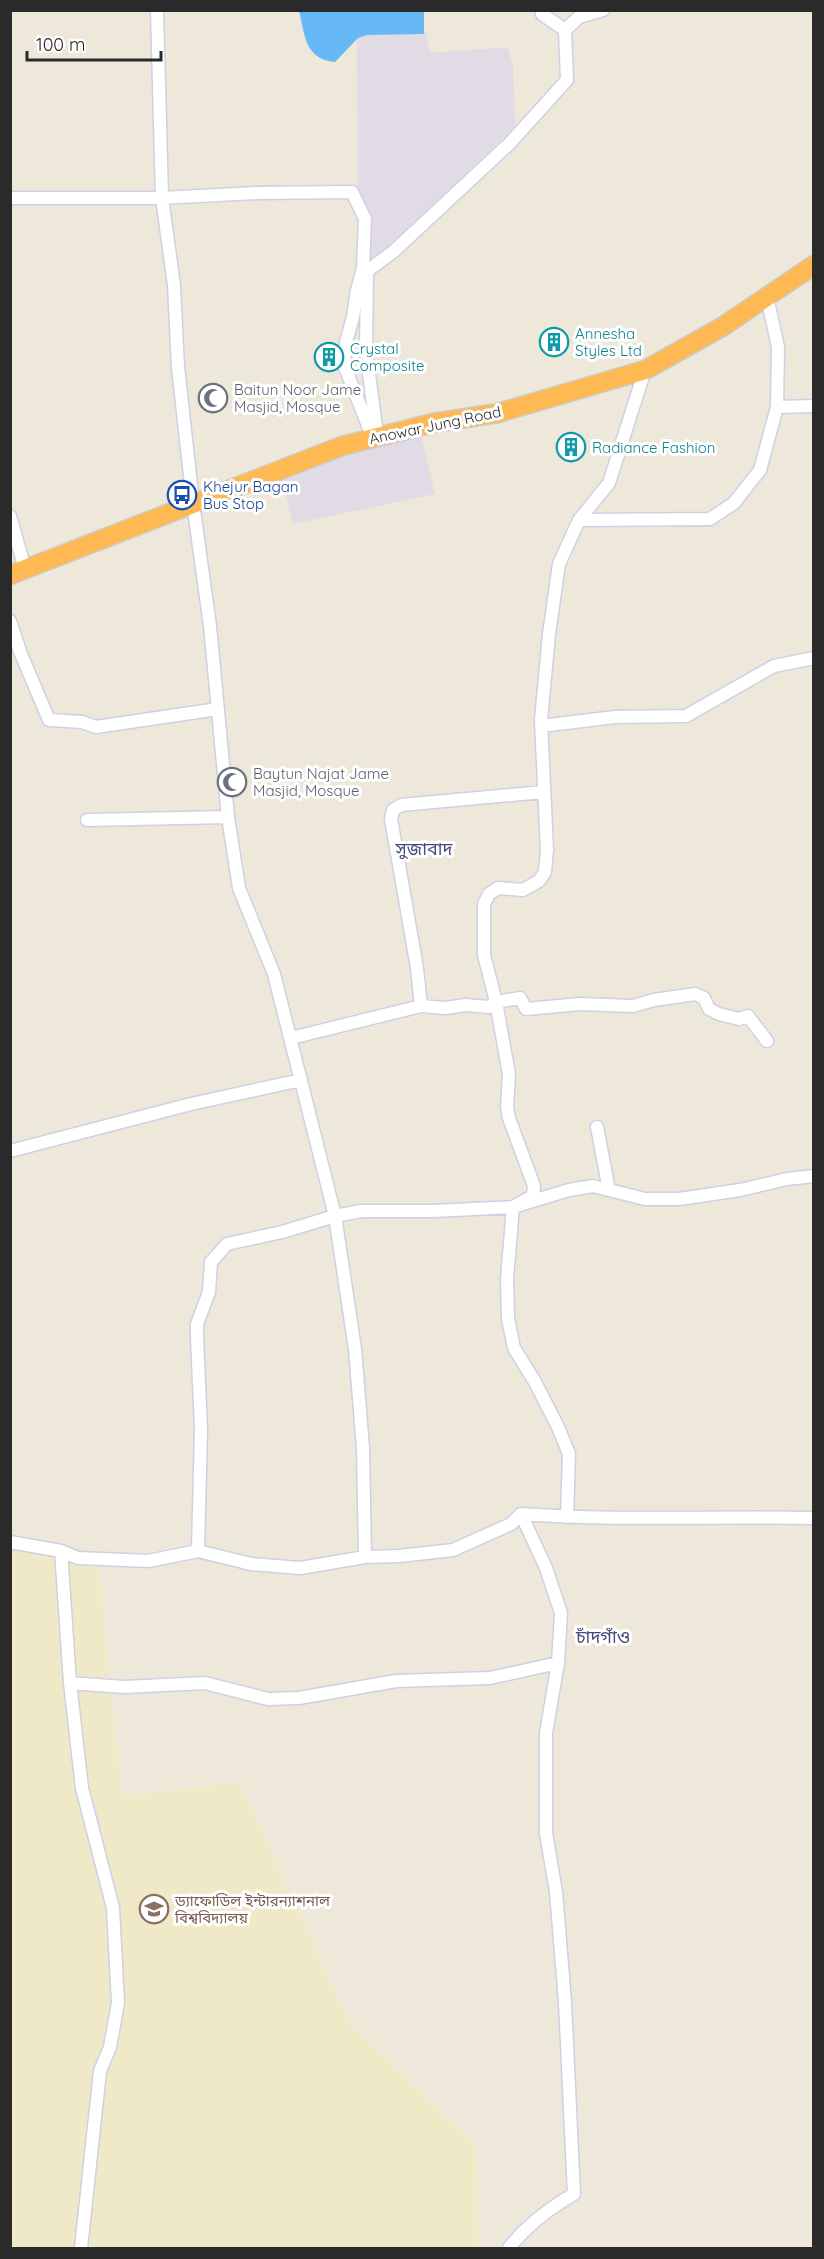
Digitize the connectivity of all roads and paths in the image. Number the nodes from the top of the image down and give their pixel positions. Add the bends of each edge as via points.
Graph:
1 (157, 10) edge
2 (542, 10) edge
3 (603, 10) edge
4 (565, 30) junction
5 (10, 198) edge
6 (162, 198) junction
7 (813, 266) edge
8 (767, 297) junction
9 (645, 370) junction
10 (813, 406) edge
11 (777, 407) junction
12 (375, 437) junction
13 (193, 503) junction
14 (10, 516) edge
15 (579, 520) junction
16 (18, 572) edge
17 (10, 621) edge
18 (813, 658) edge
19 (219, 709) junction
20 (541, 726) junction
21 (544, 792) junction
22 (228, 817) junction
23 (87, 820) dead end
24 (496, 1002) junction
25 (421, 1006) junction
26 (291, 1038) junction
27 (767, 1041) dead end
28 (301, 1080) junction
29 (597, 1127) dead end
30 (10, 1151) edge
31 (813, 1176) edge
32 (609, 1190) junction
33 (513, 1207) junction
34 (335, 1216) junction
35 (521, 1514) junction
36 (567, 1517) junction
37 (813, 1518) edge
38 (10, 1542) edge
39 (61, 1551) junction
40 (198, 1551) junction
41 (365, 1557) junction
42 (558, 1663) junction
43 (70, 1683) junction
44 (81, 2248) edge
45 (509, 2248) edge

1 - 6 street
2 - 4 street via 542,14
3 - 4 street via 579,17
4 - 12 street via 567,80 509,144 393,252 367,271 366,351
5 - 6 street
6 - 12 street via 352,192 365,219 363,268 345,342 344,365
6 - 13 street via 174,285 178,367
7 - 8 highway, Anowar Jung Road
8 - 9 highway, Anowar Jung Road
8 - 11 street via 778,347
9 - 12 highway, Anowar Jung Road via 498,413
9 - 15 street via 609,483
10 - 11 street
11 - 15 street via 760,470 734,503 710,519
12 - 13 highway, Anowar Jung Road
13 - 16 highway, Anowar Jung Road
13 - 19 street
14 - 16 street
15 - 20 street via 560,564
17 - 19 street via 49,720 96,727
18 - 20 street via 774,666 686,716 615,717
19 - 22 street
20 - 21 street
21 - 24 street via 545,872 539,881 523,890 498,888 484,904 484,955
21 - 25 street via 401,805 391,813
22 - 23 street
22 - 26 street via 239,888 274,974
24 - 25 street via 481,1008
24 - 27 street via 520,998 526,1009 580,1004 633,1006 695,994 718,1014 739,1019 748,1016
24 - 33 street via 509,1074 508,1118 534,1186 533,1196
25 - 26 street
26 - 28 street
28 - 30 street
28 - 34 street
29 - 32 street
31 - 32 street via 679,1199 645,1199
32 - 33 street via 593,1186 569,1190
33 - 34 street via 361,1211
33 - 36 street via 508,1319 514,1348 569,1454
34 - 40 street via 227,1244 211,1262 209,1292 196,1337 201,1429
34 - 41 street via 355,1349 363,1448
35 - 36 street
35 - 41 street via 511,1524 453,1550
35 - 42 street via 561,1613
36 - 37 street
38 - 39 street
39 - 40 street via 78,1558 148,1561
39 - 43 street
40 - 41 street via 251,1564 300,1568
42 - 43 street via 490,1678 396,1681 268,1700 205,1683 124,1687
42 - 45 street via 546,1733 546,1833 556,1892 565,2002 573,2194 523,2230
43 - 44 street via 82,1788 113,1908 118,2003 110,2047 100,2071

